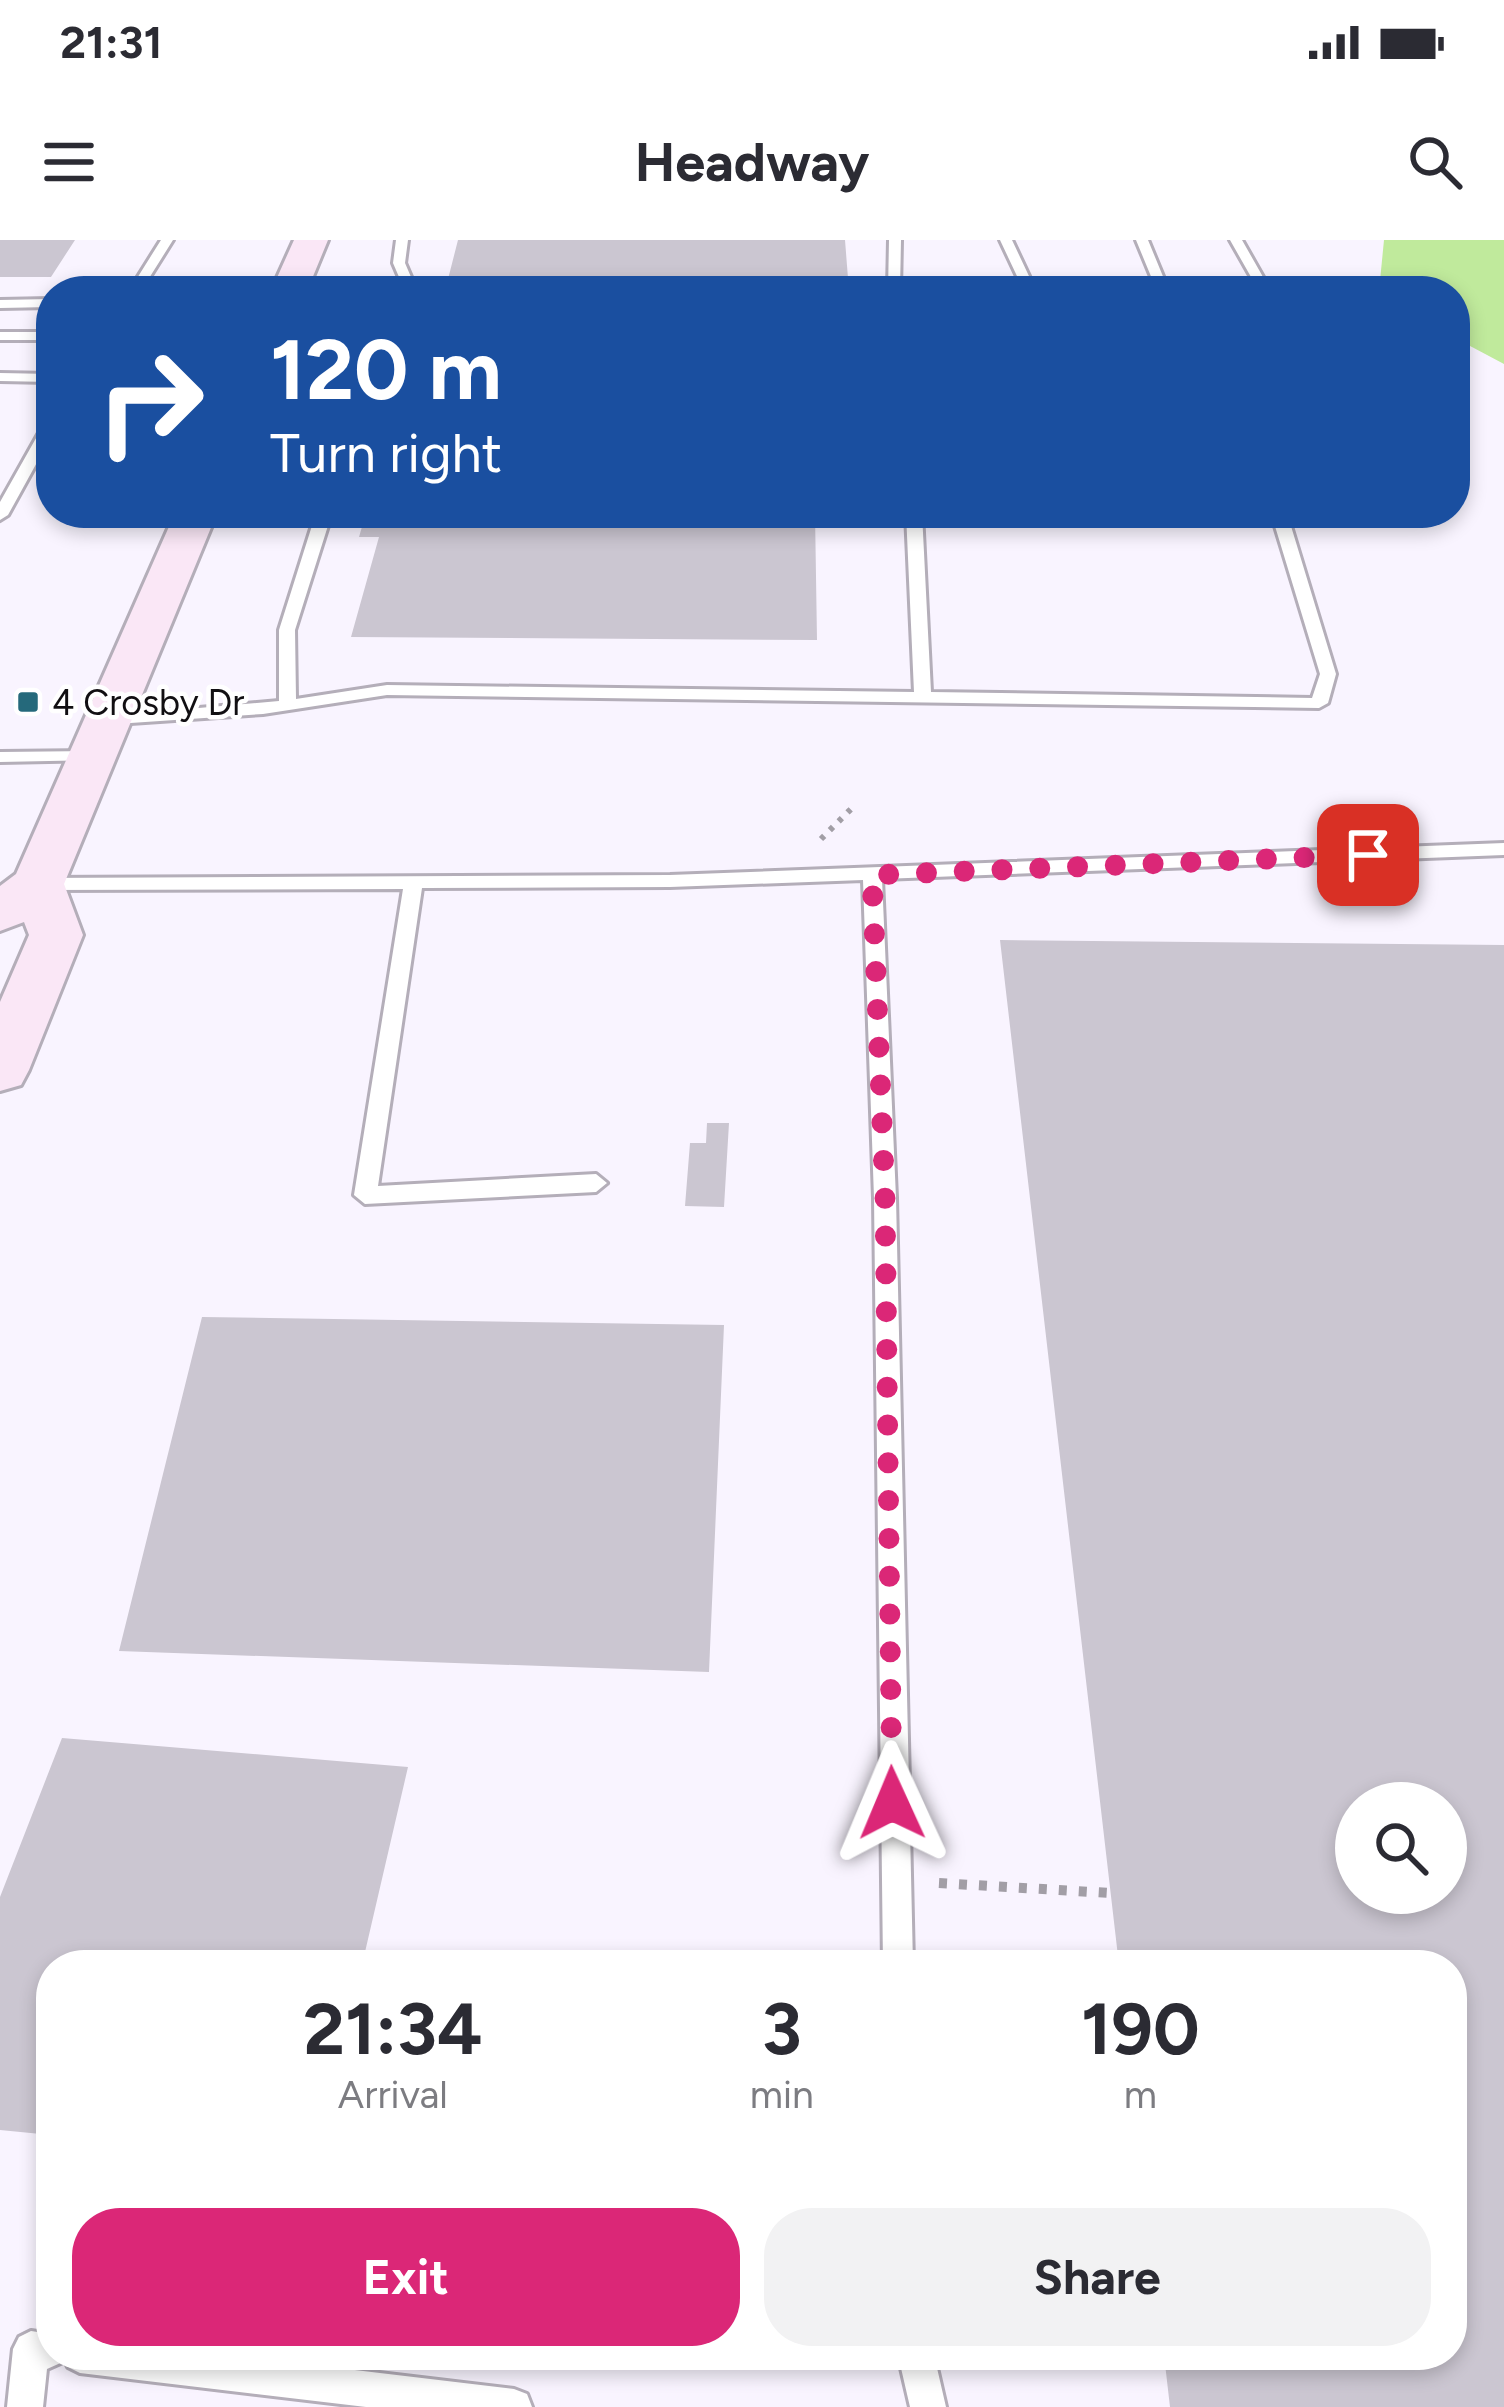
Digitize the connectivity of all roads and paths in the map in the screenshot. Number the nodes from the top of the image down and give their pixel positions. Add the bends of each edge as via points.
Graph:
1 (167, 240) edge
2 (311, 240) edge
3 (402, 240) edge
4 (895, 240) edge
5 (1006, 240) edge
6 (1142, 240) edge
7 (1236, 240) edge
8 (144, 276) edge
9 (296, 276) edge
10 (405, 276) edge
11 (894, 276) edge
12 (1023, 276) edge
13 (1157, 276) edge
14 (1256, 276) edge
15 (0, 304) edge
16 (36, 304) edge
17 (0, 336) edge
18 (36, 336) edge
19 (0, 377) edge
20 (36, 378) edge
21 (36, 451) edge
22 (0, 515) edge
23 (190, 528) edge
24 (319, 528) edge
25 (915, 528) edge
26 (1284, 528) edge
27 (922, 698) junction
28 (289, 705) junction
29 (99, 739) junction
30 (0, 757) edge
31 (854, 807) dead end
32 (1504, 849) edge
33 (811, 851) dead end
34 (872, 875) junction
35 (413, 884) junction
36 (19, 898) edge
37 (0, 1070) edge
38 (596, 1183) dead end
39 (895, 1880) junction
40 (1110, 1893) dead end
41 (897, 1950) edge
42 (36, 2350) edge
43 (205, 2370) edge
44 (919, 2370) edge
45 (26, 2407) edge
46 (514, 2407) edge
47 (928, 2407) edge

1 - 8 lane
2 - 9 main road
3 - 10 lane
4 - 11 lane
5 - 12 lane
6 - 13 lane
7 - 14 lane
15 - 16 lane
17 - 18 lane
19 - 20 lane
21 - 22 lane
23 - 29 main road
24 - 28 lane via 282,634
25 - 27 lane
26 - 27 lane via 1328,674 1319,703
27 - 28 lane via 386,690
28 - 29 lane
29 - 30 lane
29 - 36 main road
31 - 33 path
32 - 34 lane
34 - 35 lane
34 - 39 lane
35 - 36 lane
35 - 38 lane via 364,1195
36 - 37 main road via 56,935
39 - 40 path
39 - 41 lane
42 - 45 lane
43 - 46 lane
44 - 47 lane

